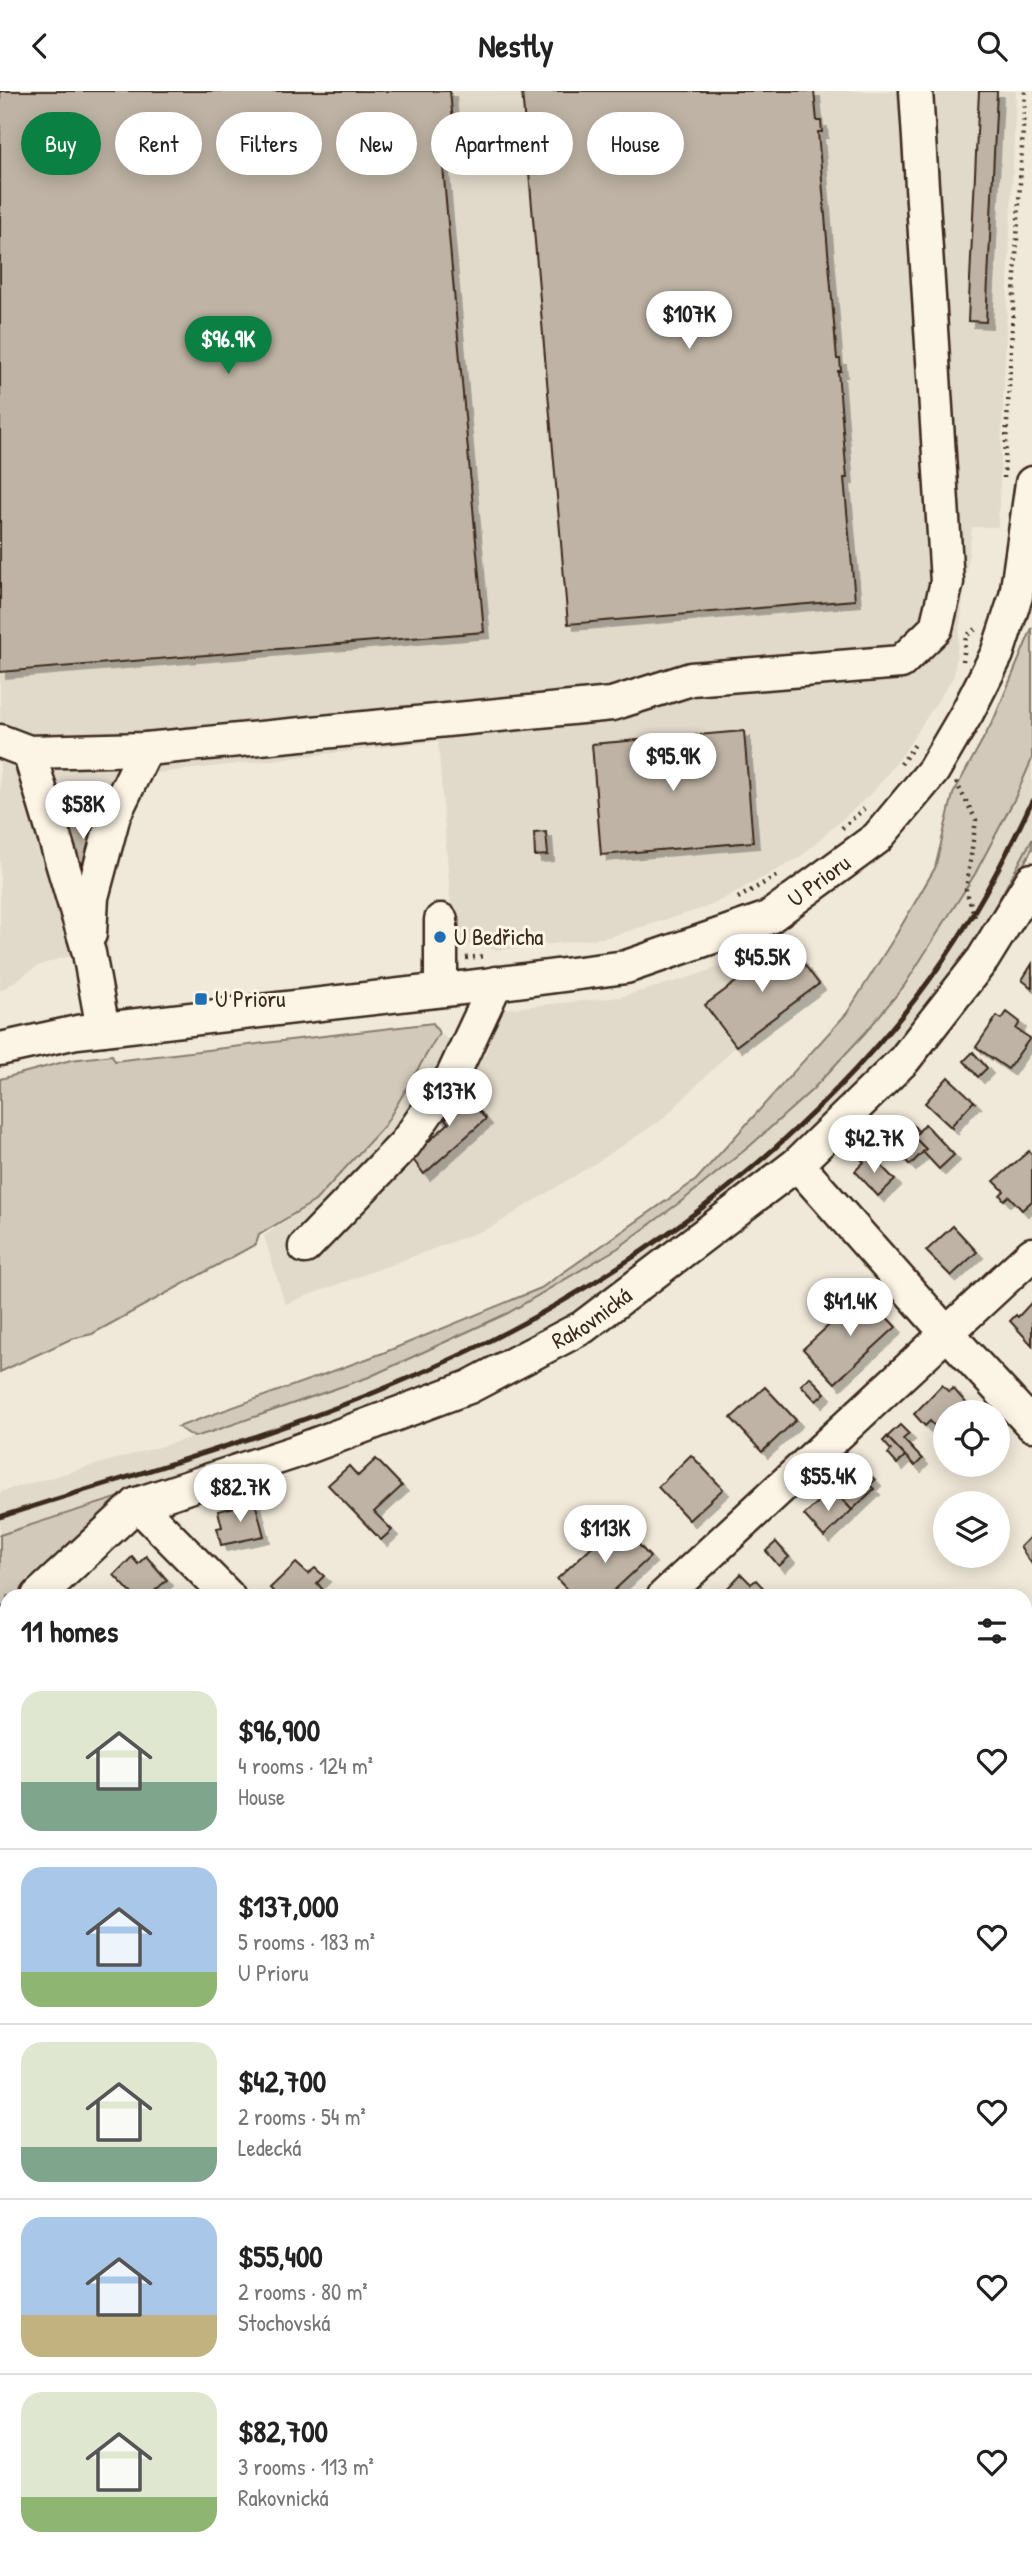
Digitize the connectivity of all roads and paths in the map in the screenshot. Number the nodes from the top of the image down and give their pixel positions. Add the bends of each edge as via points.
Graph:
1 (916, 91) edge
2 (1026, 91) edge
3 (1018, 483) edge
4 (985, 623) dead end
5 (962, 669) dead end
6 (923, 733) dead end
7 (14, 747) edge
8 (146, 749) junction
9 (900, 765) dead end
10 (952, 775) dead end
11 (868, 806) dead end
12 (840, 829) dead end
13 (781, 874) dead end
14 (1032, 880) edge
15 (728, 902) dead end
16 (441, 920) dead end
17 (89, 953) junction
18 (983, 959) junction
19 (495, 969) junction
20 (441, 976) junction
21 (103, 1029) junction
22 (0, 1049) edge
23 (797, 1164) junction
24 (305, 1247) dead end
25 (1032, 1254) edge
26 (947, 1333) junction
27 (1032, 1425) edge
28 (137, 1504) junction
29 (46, 1589) edge
30 (221, 1589) edge
31 (672, 1589) edge

1 - 8 street via 947,582 936,628 901,662 691,679 612,703
2 - 3 path
3 - 19 street, U Prioru via 1016,596 997,654 933,771 877,838 768,918 626,967
4 - 5 path via 966,636
6 - 9 path
7 - 8 street
7 - 17 street
8 - 17 street via 114,815 92,897
10 - 18 path via 976,820 966,890
11 - 12 path
13 - 15 path
14 - 18 street, Rakovnická
16 - 20 street
17 - 21 street
18 - 23 street, Rakovnická via 904,1061
19 - 20 street, U Prioru
19 - 20 path
19 - 24 street via 453,1075 405,1144
20 - 21 street, U Prioru
21 - 22 street, U Prioru
23 - 26 street via 899,1265
23 - 28 street, Rakovnická via 583,1327 469,1387
25 - 26 street
26 - 27 street
26 - 31 street
28 - 29 street, Rakovnická
28 - 30 street

